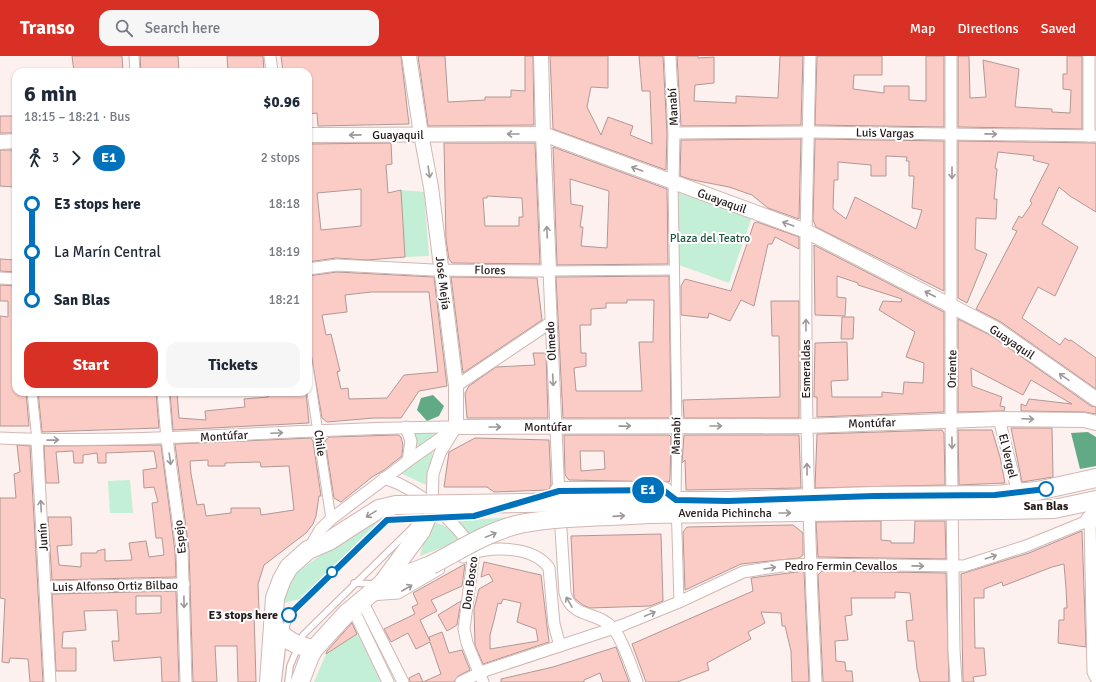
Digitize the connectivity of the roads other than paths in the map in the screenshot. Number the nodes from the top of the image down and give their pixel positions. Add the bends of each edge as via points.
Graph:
1 (134, 56) edge
2 (270, 56) edge
3 (409, 56) edge
4 (541, 56) edge
5 (670, 56) edge
6 (810, 56) edge
7 (950, 56) edge
8 (1089, 56) edge
9 (135, 68) edge
10 (272, 68) edge
11 (809, 132) junction
12 (674, 133) junction
13 (421, 134) junction
14 (543, 134) junction
15 (952, 134) junction
16 (312, 135) edge
17 (1092, 136) edge
18 (12, 141) edge
19 (0, 142) edge
20 (673, 183) junction
21 (806, 231) junction
22 (312, 268) edge
23 (442, 270) junction
24 (673, 270) junction
25 (549, 271) junction
26 (0, 278) edge
27 (12, 279) edge
28 (952, 306) junction
29 (550, 323) junction
30 (456, 386) junction
31 (312, 392) edge
32 (32, 396) edge
33 (163, 396) edge
34 (1096, 399) edge
35 (999, 418) junction
36 (951, 420) junction
37 (1096, 424) edge
38 (677, 426) junction
39 (806, 426) junction
40 (406, 427) junction
41 (456, 427) junction
42 (556, 427) junction
43 (318, 431) junction
44 (0, 438) edge
45 (167, 439) junction
46 (37, 440) junction
47 (408, 461) junction
48 (384, 478) junction
49 (1096, 478) edge
50 (404, 486) junction
51 (557, 491) junction
52 (1018, 493) junction
53 (540, 496) dead end
54 (1096, 500) edge
55 (998, 503) junction
56 (808, 505) junction
57 (676, 507) junction
58 (647, 508) junction
59 (430, 515) junction
60 (1093, 517) edge
61 (331, 519) junction
62 (308, 550) junction
63 (474, 551) junction
64 (809, 564) junction
65 (954, 566) junction
66 (184, 584) junction
67 (354, 584) junction
68 (46, 587) junction
69 (367, 597) junction
70 (679, 602) junction
71 (588, 614) junction
72 (613, 628) junction
73 (594, 634) junction
74 (292, 640) junction
75 (560, 646) junction
76 (481, 677) edge
77 (1096, 678) edge
78 (50, 682) edge
79 (186, 682) edge
80 (268, 682) edge
81 (278, 682) edge
82 (288, 682) edge
83 (300, 682) edge
84 (388, 682) edge
85 (402, 682) edge
86 (461, 682) edge
87 (637, 682) edge
88 (816, 682) edge
89 (956, 682) edge

1 - 9 street
2 - 10 street
3 - 13 street, José Mejía
4 - 14 street, Olmedo
5 - 12 street, Manabí
6 - 11 street, Esmeraldas
7 - 15 street, Oriente
8 - 17 street
11 - 12 street, Luis Vargas
11 - 15 street, Luis Vargas
11 - 21 street, Esmeraldas
12 - 20 street, Manabí
14 -> 13 street, Guayaquil
13 -> 16 street, Guayaquil
13 -> 23 street, José Mejía
20 -> 14 street, Guayaquil
25 -> 14 street, Olmedo
15 -> 17 street, Luis Vargas
15 -> 28 street, Oriente
18 - 19 street
21 -> 20 street, Guayaquil
20 - 24 street, Manabí
28 -> 21 street, Guayaquil
39 -> 21 street, Esmeraldas
22 - 23 street, Flores via 337,265
23 - 25 street, Flores
23 - 30 street, José Mejía
24 - 25 street, Flores
24 - 38 street, Manabí
25 - 29 street, Olmedo
26 - 27 street
34 -> 28 street, Guayaquil via 996,329
28 - 36 street, Oriente
29 - 30 street
29 -> 42 street, Olmedo
30 - 41 street, José Mejía
31 - 43 street, Chile
32 - 46 street, Junín
33 - 45 street, Espejo
35 - 36 street, Montúfar
35 -> 37 street, Montúfar via 1084,420
35 - 52 street, El Vergel
36 - 39 street, Montúfar
36 -> 65 street, Oriente
38 -> 39 street, Montúfar
42 -> 38 street, Montúfar
38 - 57 street, Manabí
56 -> 39 street, Esmeraldas
40 - 41 street, Montúfar
40 - 43 street, Montúfar
40 - 47 street via 411,441
41 -> 42 street, Montúfar
41 - 47 street
41 - 59 street via 440,453 433,474
42 - 51 street, Olmedo
45 -> 43 street, Montúfar
43 - 61 street, Chile
44 - 46 street, Montúfar
46 -> 45 street, Montúfar
45 -> 66 street, Espejo
68 -> 46 street, Junín
47 - 48 street
48 - 50 street, Don Bosco
48 - 61 street
49 - 52 main road, Avenida Pichincha via 1060,487
50 - 59 lane
50 - 59 street, Don Bosco via 416,492
51 - 57 main road via 663,490
71 -> 51 street, Olmedo via 571,607 565,593
52 - 55 main road, Avenida Pichincha
53 - 59 lane via 474,516
54 - 55 main road, Avenida Pichincha via 1054,509
55 - 56 main road, Avenida Pichincha, bridge
56 - 57 main road, Avenida Pichincha via 728,501
56 - 64 street, Esmeraldas
57 - 58 main road, Avenida Pichincha
57 - 70 street, Manabí
58 -> 62 main road, Avenida Pichincha, bridge via 396,505 379,509 329,541
69 -> 58 main road, Avenida Pichincha, bridge via 484,537 520,524
59 - 63 street, Don Bosco via 466,538
59 - 67 lane via 409,531
59 - 69 main road via 421,531
59 - 74 lane via 387,520 289,615
65 -> 60 street, Pedro Fermin Cevallos via 964,566 1026,546
60 - 77 street via 1093,672
61 - 62 street via 320,530
62 - 74 main road, Avenida Pichincha via 289,567 275,598
69 -> 63 street via 398,593
63 - 75 street via 518,551 544,560 549,568 554,624
63 - 76 street, Don Bosco via 464,629
64 -> 65 street, Pedro Fermin Cevallos
70 -> 64 street, Pedro Fermin Cevallos via 743,572
64 - 88 street, Esmeraldas
65 - 89 street, Oriente
66 - 68 street, Luis Alfonso Ortiz Bilbao
66 -> 79 street, Espejo
67 - 69 lane
67 - 74 lane via 304,635
68 - 78 street, Junín
69 - 74 main road, Avenida Pichincha via 325,635
69 - 84 street
69 - 85 street
72 -> 70 street, Pedro Fermin Cevallos
71 - 72 street, Olmedo
71 - 73 street via 596,625
72 - 73 street, Pedro Fermin Cevallos
72 - 87 street
73 - 75 street, Pedro Fermin Cevallos
74 - 80 main road, Avenida Pichincha
74 - 81 lane
74 - 82 lane
74 - 83 main road, Avenida Pichincha via 309,658
75 - 76 street, Pedro Fermin Cevallos
76 - 86 street, Pedro Fermin Cevallos

